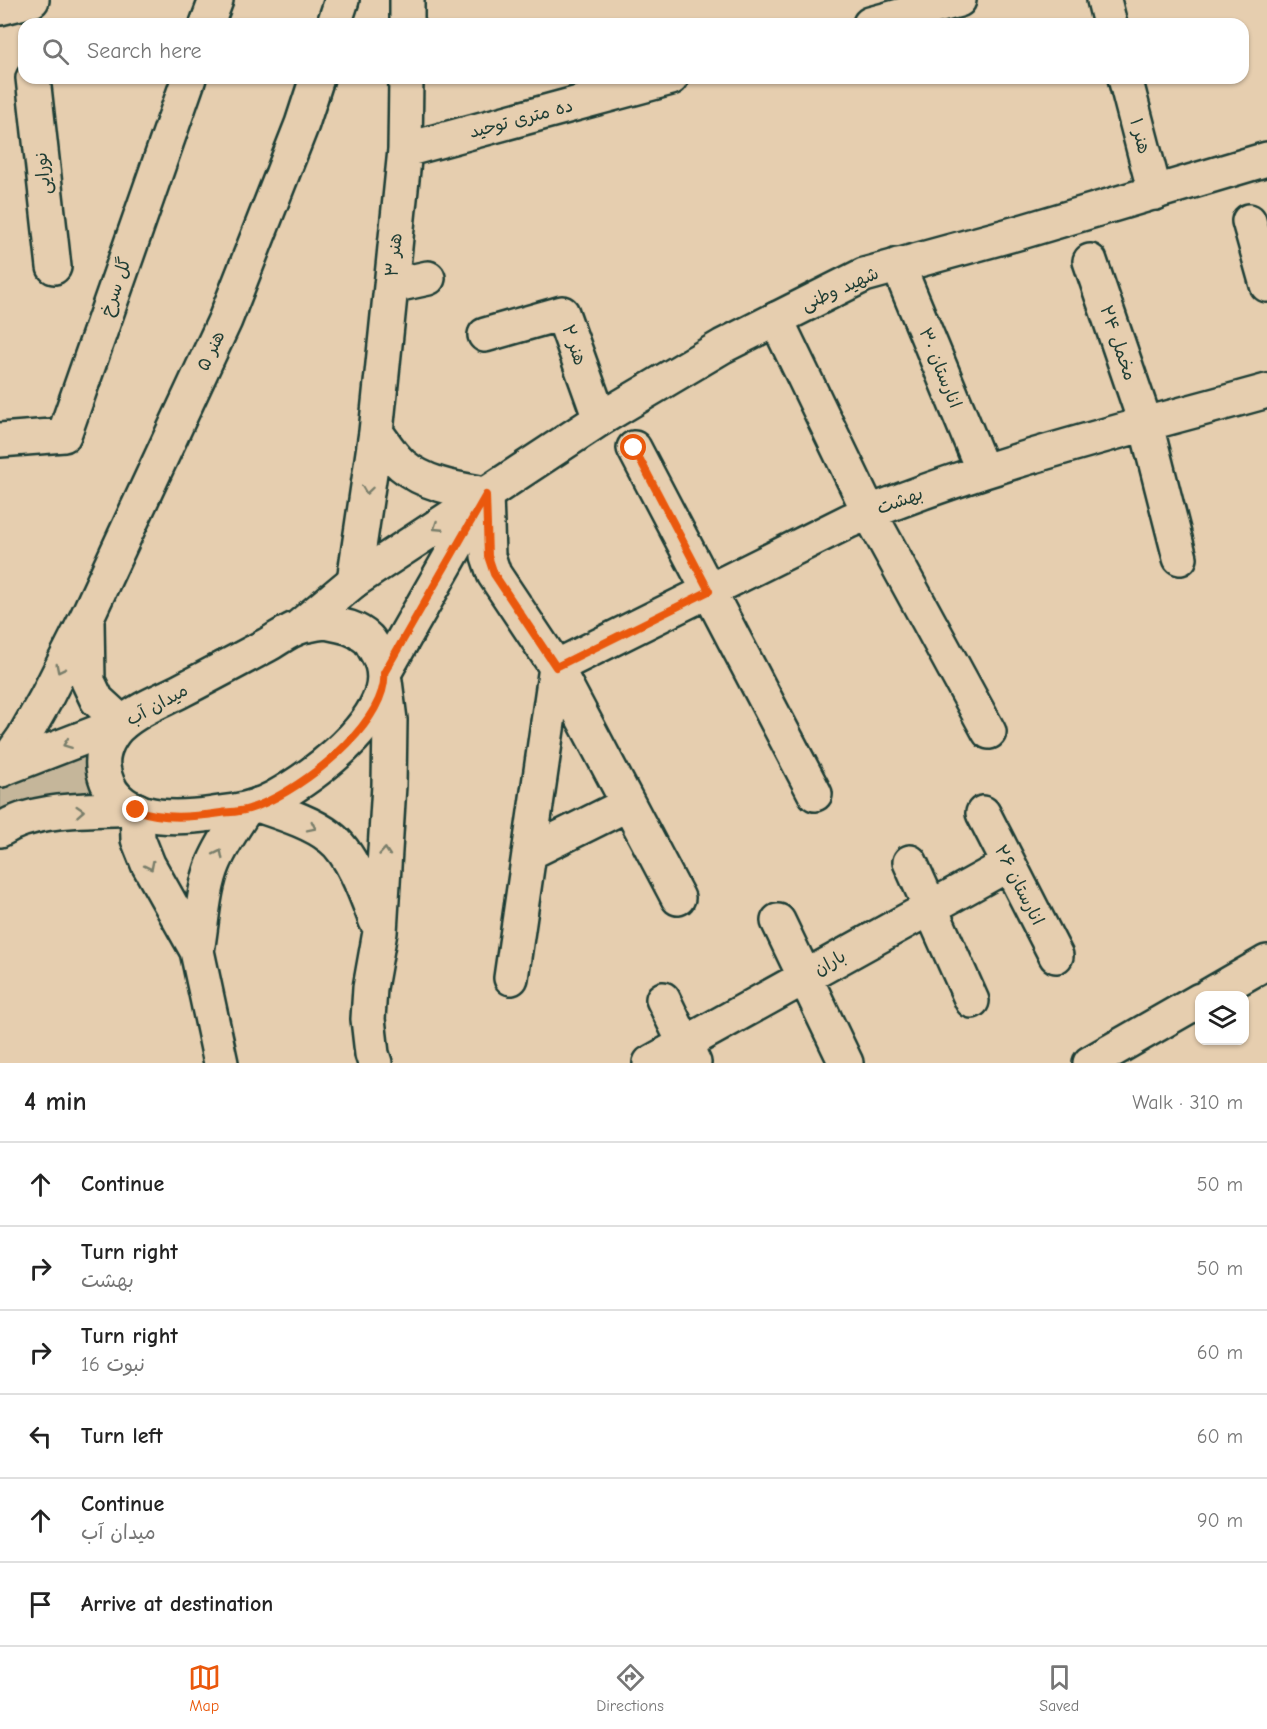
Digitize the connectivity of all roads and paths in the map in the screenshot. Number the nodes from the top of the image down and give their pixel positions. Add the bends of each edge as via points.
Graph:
1 (216, 0) edge
2 (342, 0) edge
3 (407, 0) edge
4 (959, 0) edge
5 (1104, 0) edge
6 (209, 18) edge
7 (336, 18) edge
8 (407, 18) edge
9 (892, 18) edge
10 (1108, 18) edge
11 (34, 84) edge
12 (187, 84) edge
13 (315, 84) edge
14 (406, 84) edge
15 (649, 84) edge
16 (1127, 84) edge
17 (405, 150) junction
18 (1267, 159) edge
19 (1155, 193) junction
20 (1249, 221) dead end
21 (1090, 261) dead end
22 (898, 265) junction
23 (54, 267) dead end
24 (428, 278) dead end
25 (1267, 285) edge
26 (391, 286) junction
27 (776, 319) junction
28 (485, 334) dead end
29 (1267, 392) edge
30 (600, 419) junction
31 (1146, 425) junction
32 (376, 432) junction
33 (0, 440) edge
34 (634, 448) dead end
35 (983, 471) junction
36 (486, 495) junction
37 (869, 512) junction
38 (1180, 558) dead end
39 (354, 581) junction
40 (709, 591) junction
41 (87, 617) junction
42 (300, 626) junction
43 (556, 667) junction
44 (384, 677) junction
45 (122, 723) junction
46 (989, 732) dead end
47 (1, 770) edge
48 (815, 794) dead end
49 (628, 804) junction
50 (252, 808) junction
51 (134, 809) junction
52 (983, 813) dead end
53 (0, 830) edge
54 (529, 853) junction
55 (910, 862) dead end
56 (1009, 864) junction
57 (678, 898) dead end
58 (930, 908) junction
59 (778, 921) dead end
60 (380, 932) junction
61 (197, 951) junction
62 (1056, 956) dead end
63 (1267, 962) edge
64 (511, 978) dead end
65 (804, 978) junction
66 (1217, 991) edge
67 (663, 999) dead end
68 (972, 1001) dead end
69 (1195, 1003) edge
70 (689, 1054) edge
71 (221, 1063) edge
72 (375, 1063) edge
73 (650, 1063) edge
74 (846, 1063) edge
75 (1090, 1063) edge

1 - 6 street
2 - 7 street
3 - 8 street
4 - 9 street
5 - 10 street
11 - 23 street, نورایی
12 - 33 street, گل سرخ via 64,435
13 - 41 street, هنر ۵ via 225,320
14 - 17 street, هنر ۳
15 - 17 street, ده متری توحید
16 - 19 street, هنر ۱
17 - 26 street, هنر ۳
18 - 19 street, شهید وطنی
19 - 22 street, شهید وطنی
20 - 25 street
21 - 31 street, مخمل ۲۴
22 - 27 street, شهید وطنی via 864,275
22 - 35 street, انارستان ۳۰
24 - 26 street
26 - 32 street, هنر ۳
27 - 30 street, شهید وطنی
27 - 37 street
28 - 30 street, هنر ۲ via 562,313
29 - 31 street, بهشت
30 - 36 street, شهید وطنی
31 - 35 street, بهشت
31 - 38 street, مخمل ۲۴
32 - 36 street via 403,465 420,476 445,487
32 -> 39 street, هنر ۳
34 - 40 street
35 - 37 street, بهشت
36 -> 39 street, شهید وطنی
36 - 43 street via 488,556 494,574
36 - 44 street
37 - 40 street, بهشت
37 - 46 street
39 - 42 street, شهید وطنی
40 - 43 street, بهشت
40 - 48 street
41 - 45 street via 88,681 97,700
41 -> 47 street, هنر ۵ via 45,700
42 - 44 street, میدان آب via 325,622 348,626 368,638 381,660
42 - 45 street, میدان آب
43 - 49 street
43 - 54 street
44 - 50 street, میدان آب via 372,715 354,737 309,776
60 -> 44 street via 390,742
45 -> 47 street
45 - 51 street, میدان آب via 109,740 102,762 109,788 121,802
49 - 54 street
49 - 57 street
50 - 51 street, میدان آب via 173,817
50 -> 60 street via 297,820 331,837 364,889
61 -> 50 street via 214,864 227,837
53 -> 51 street via 39,814
51 -> 61 street via 138,838 148,864
52 - 56 street, انارستان ۲۶
54 - 64 street
55 - 58 street
56 - 58 street, باران
56 - 62 street, انارستان ۲۶
58 - 65 street, باران
58 - 68 street
59 - 65 street
60 - 72 street via 368,1018
61 - 71 street
63 - 66 street
65 - 70 street, باران
65 - 74 street
67 - 70 street
69 - 75 street
70 - 73 street, باران

